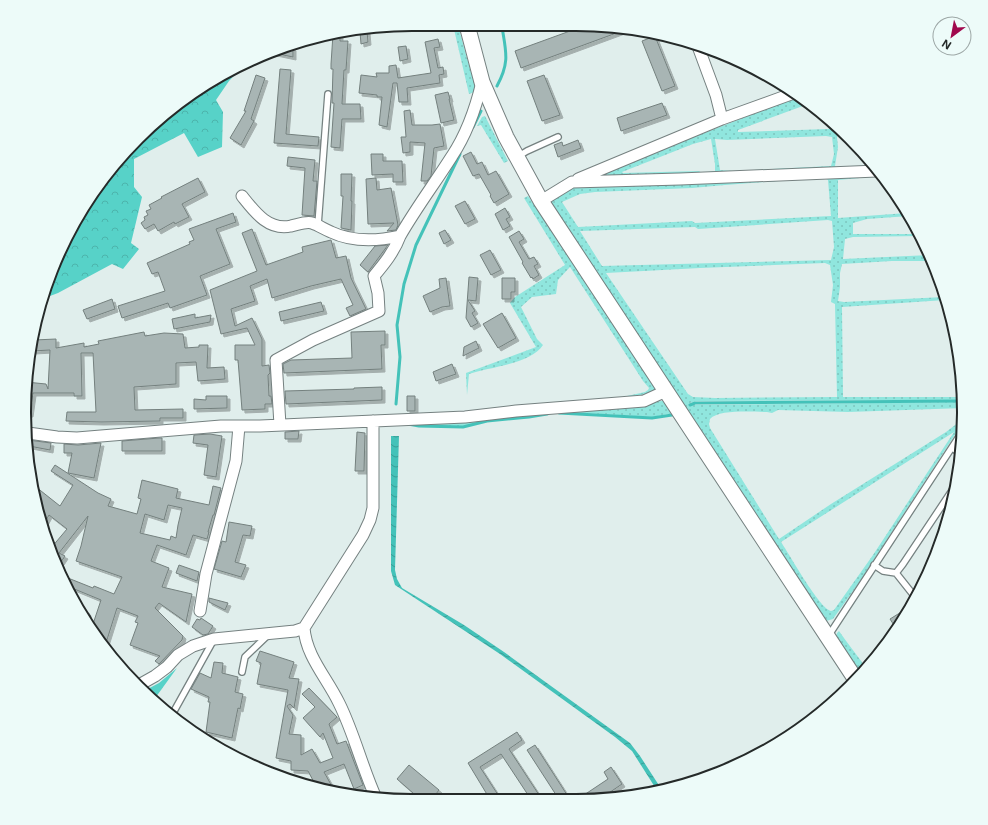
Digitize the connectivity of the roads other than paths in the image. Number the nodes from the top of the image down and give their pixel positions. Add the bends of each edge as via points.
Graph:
1 (469, 31) edge
2 (699, 51) edge
3 (482, 82) junction
4 (328, 94) dead end
5 (787, 95) edge
6 (722, 119) junction
7 (558, 137) dead end
8 (517, 157) junction
9 (871, 171) edge
10 (572, 182) junction
11 (242, 196) dead end
12 (541, 201) junction
13 (318, 226) junction
14 (400, 236) junction
15 (666, 391) junction
16 (373, 421) junction
17 (280, 425) junction
18 (239, 426) junction
19 (32, 434) edge
20 (956, 442) edge
21 (952, 448) junction
22 (955, 450) edge
23 (947, 497) edge
24 (874, 565) junction
25 (896, 573) junction
26 (912, 593) edge
27 (200, 611) dead end
28 (304, 628) junction
29 (272, 632) junction
30 (828, 637) junction
31 (214, 639) junction
32 (242, 672) dead end
33 (852, 674) edge
34 (143, 682) edge
35 (174, 710) edge
36 (374, 792) edge

1 - 3 main road
2 - 6 street via 716,95
3 - 8 main road
3 - 14 street via 470,120 453,155 412,214
4 - 13 lane
5 - 6 street
6 - 10 street
7 - 8 lane
8 - 12 main road
9 - 10 street
10 - 12 street
11 - 13 street via 260,218 278,227 309,222
12 - 15 main road
13 - 14 street via 331,233 360,239
14 - 17 street via 396,247 374,276 378,293 378,311 313,340 276,360
15 - 16 street via 644,401 466,417
15 - 30 main road
16 - 17 street
16 - 28 street via 373,508 370,520
17 - 18 street
18 - 19 street via 77,438
18 - 27 street via 236,460 206,574
20 - 21 lane
21 - 22 lane
21 - 24 lane
23 - 25 lane
24 - 25 lane via 884,571
24 - 30 lane
25 - 26 lane
28 - 29 street
28 - 36 street via 306,644 339,702
29 - 31 street
29 - 32 lane via 245,657
30 - 33 main road
31 - 34 street via 193,646 178,655 167,667
31 - 35 lane

